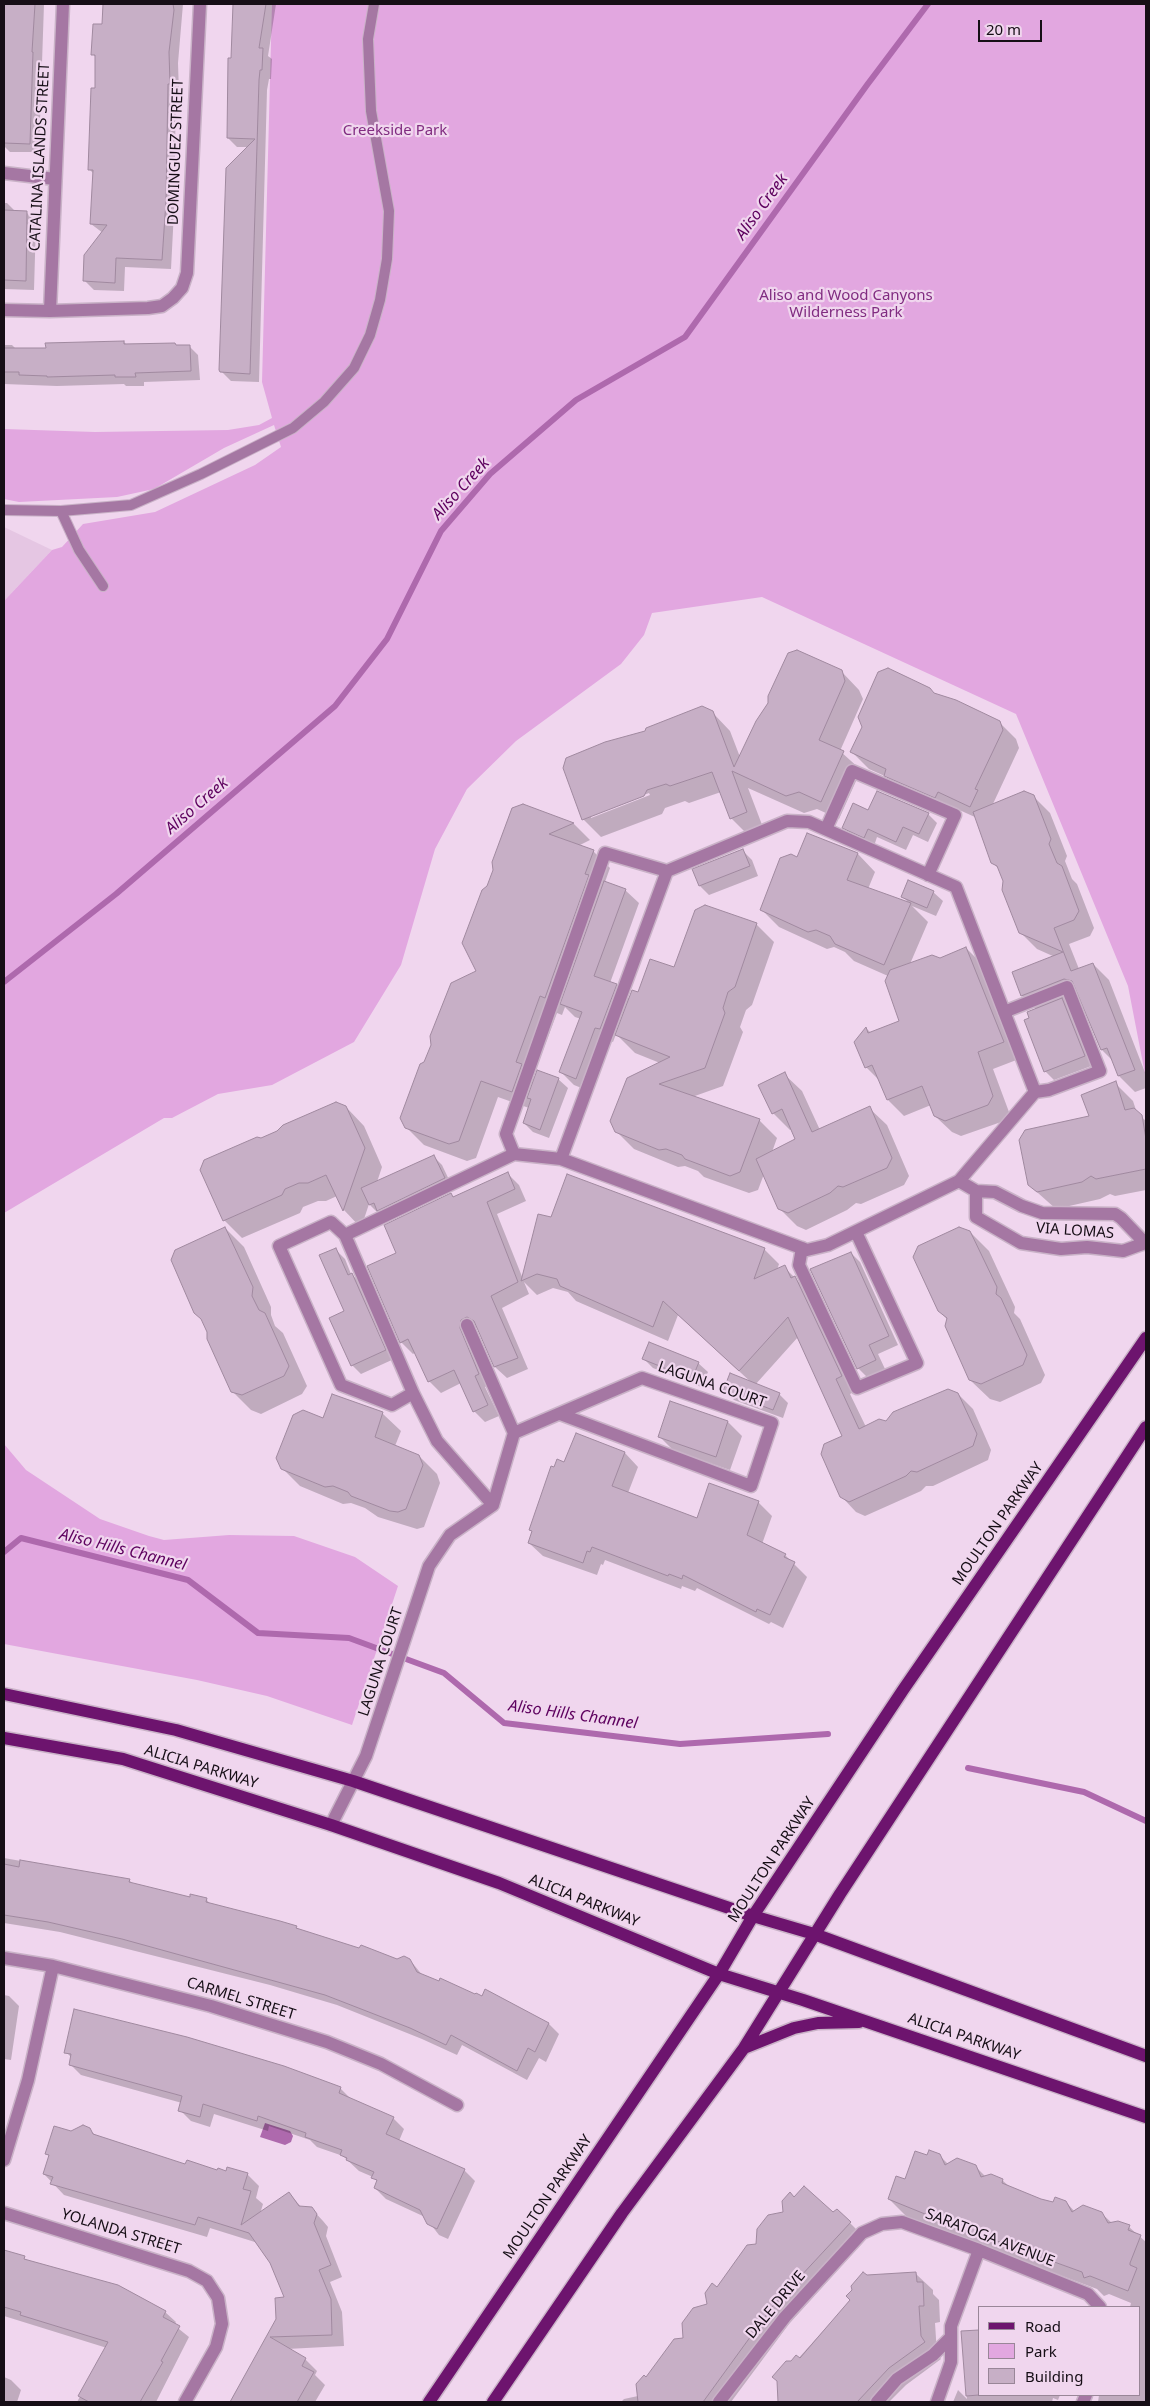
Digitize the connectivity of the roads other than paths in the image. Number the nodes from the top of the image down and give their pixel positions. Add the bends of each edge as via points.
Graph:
1 (63, 4) edge
2 (200, 4) edge
3 (374, 4) edge
4 (4, 173) edge
5 (55, 179) junction
6 (4, 310) edge
7 (50, 312) junction
8 (4, 510) edge
9 (61, 511) junction
10 (103, 586) dead end
11 (826, 829) junction
12 (667, 871) junction
13 (928, 875) junction
14 (1004, 1012) junction
15 (1035, 1092) junction
16 (514, 1154) junction
17 (561, 1159) junction
18 (959, 1181) junction
19 (976, 1191) junction
20 (856, 1232) junction
21 (345, 1235) junction
22 (1145, 1244) edge
23 (802, 1248) junction
24 (467, 1325) dead end
25 (1146, 1338) edge
26 (413, 1393) junction
27 (560, 1414) junction
28 (1146, 1427) edge
29 (514, 1433) junction
30 (493, 1506) junction
31 (4, 1694) edge
32 (4, 1738) edge
33 (353, 1781) junction
34 (332, 1825) junction
35 (753, 1916) junction
36 (814, 1934) junction
37 (4, 1958) edge
38 (52, 1966) junction
39 (719, 1974) junction
40 (778, 1992) junction
41 (869, 2022) junction
42 (744, 2048) junction
43 (1146, 2056) edge
44 (457, 2106) dead end
45 (1146, 2117) edge
46 (4, 2160) edge
47 (4, 2213) edge
48 (862, 2233) joint
49 (979, 2250) junction
50 (1099, 2306) edge
51 (949, 2339) junction
52 (185, 2402) edge
53 (428, 2402) edge
54 (493, 2402) edge
55 (719, 2402) edge
56 (877, 2402) edge
57 (938, 2402) edge

1 - 5 street, CATALINA ISLANDS STREET
2 - 7 street, DOMINGUEZ STREET via 187,273 182,288 162,306
3 - 9 lane via 368,39 371,112 389,211 387,259 370,335 354,368 324,402 293,428 200,474 131,505
4 - 5 street
5 - 7 street, CATALINA ISLANDS STREET
6 - 7 street
8 - 9 lane
9 - 10 lane via 79,550
11 - 12 street via 810,822 787,821
11 - 13 street
11 - 13 street via 852,771 955,815
12 - 16 street via 606,853 506,1134
12 - 17 street
13 - 14 street via 956,887
14 - 15 street
14 - 15 street via 1067,987 1100,1071
15 - 18 street
16 - 17 street
16 - 21 street
17 - 23 street
18 - 19 street, VIA LOMAS
18 - 20 street
19 - 22 street, VIA LOMAS via 995,1192 1042,1213 1115,1214
19 - 22 street, VIA LOMAS via 976,1217 1021,1243 1061,1249 1087,1247 1123,1251
20 - 23 street via 828,1245 807,1250
20 - 23 street via 917,1363 857,1388 799,1265
21 - 26 street
21 - 26 street via 331,1222 279,1246 341,1385 392,1405
24 - 29 street
25 - 35 main road, MOULTON PARKWAY via 909,1682
26 - 30 street via 437,1441
27 - 27 street, LAGUNA COURT via 751,1486 772,1423 642,1378
27 - 29 street, LAGUNA COURT
28 - 36 main road
29 - 30 street
30 - 33 street, LAGUNA COURT via 450,1535 428,1572 366,1756
31 - 33 main road, ALICIA PARKWAY via 176,1730
32 - 34 main road, ALICIA PARKWAY via 123,1759
33 - 34 street, LAGUNA COURT
33 - 35 main road, ALICIA PARKWAY
34 - 39 main road, ALICIA PARKWAY via 499,1884
35 - 36 main road, ALICIA PARKWAY
35 - 39 main road, MOULTON PARKWAY
36 - 40 main road
36 - 43 main road, ALICIA PARKWAY
37 - 38 street, CARMEL STREET
38 - 44 street, CARMEL STREET via 211,2006 327,2042 381,2064
38 - 46 street via 28,2080
39 - 40 main road, ALICIA PARKWAY
39 - 53 main road, MOULTON PARKWAY
40 - 41 main road, ALICIA PARKWAY
40 - 42 main road
41 - 42 main road via 818,2023 790,2029
41 - 45 main road, ALICIA PARKWAY
42 - 54 main road via 622,2213
47 - 52 street, YOLANDA STREET via 189,2271 207,2281 218,2298 222,2324 216,2348
48 - 49 street, SARATOGA AVENUE via 882,2224 902,2222
48 - 55 street, DALE DRIVE via 785,2317
49 - 50 street, SARATOGA AVENUE via 1088,2294
49 - 51 street
51 - 56 street via 933,2356 898,2379
51 - 57 street via 951,2362

